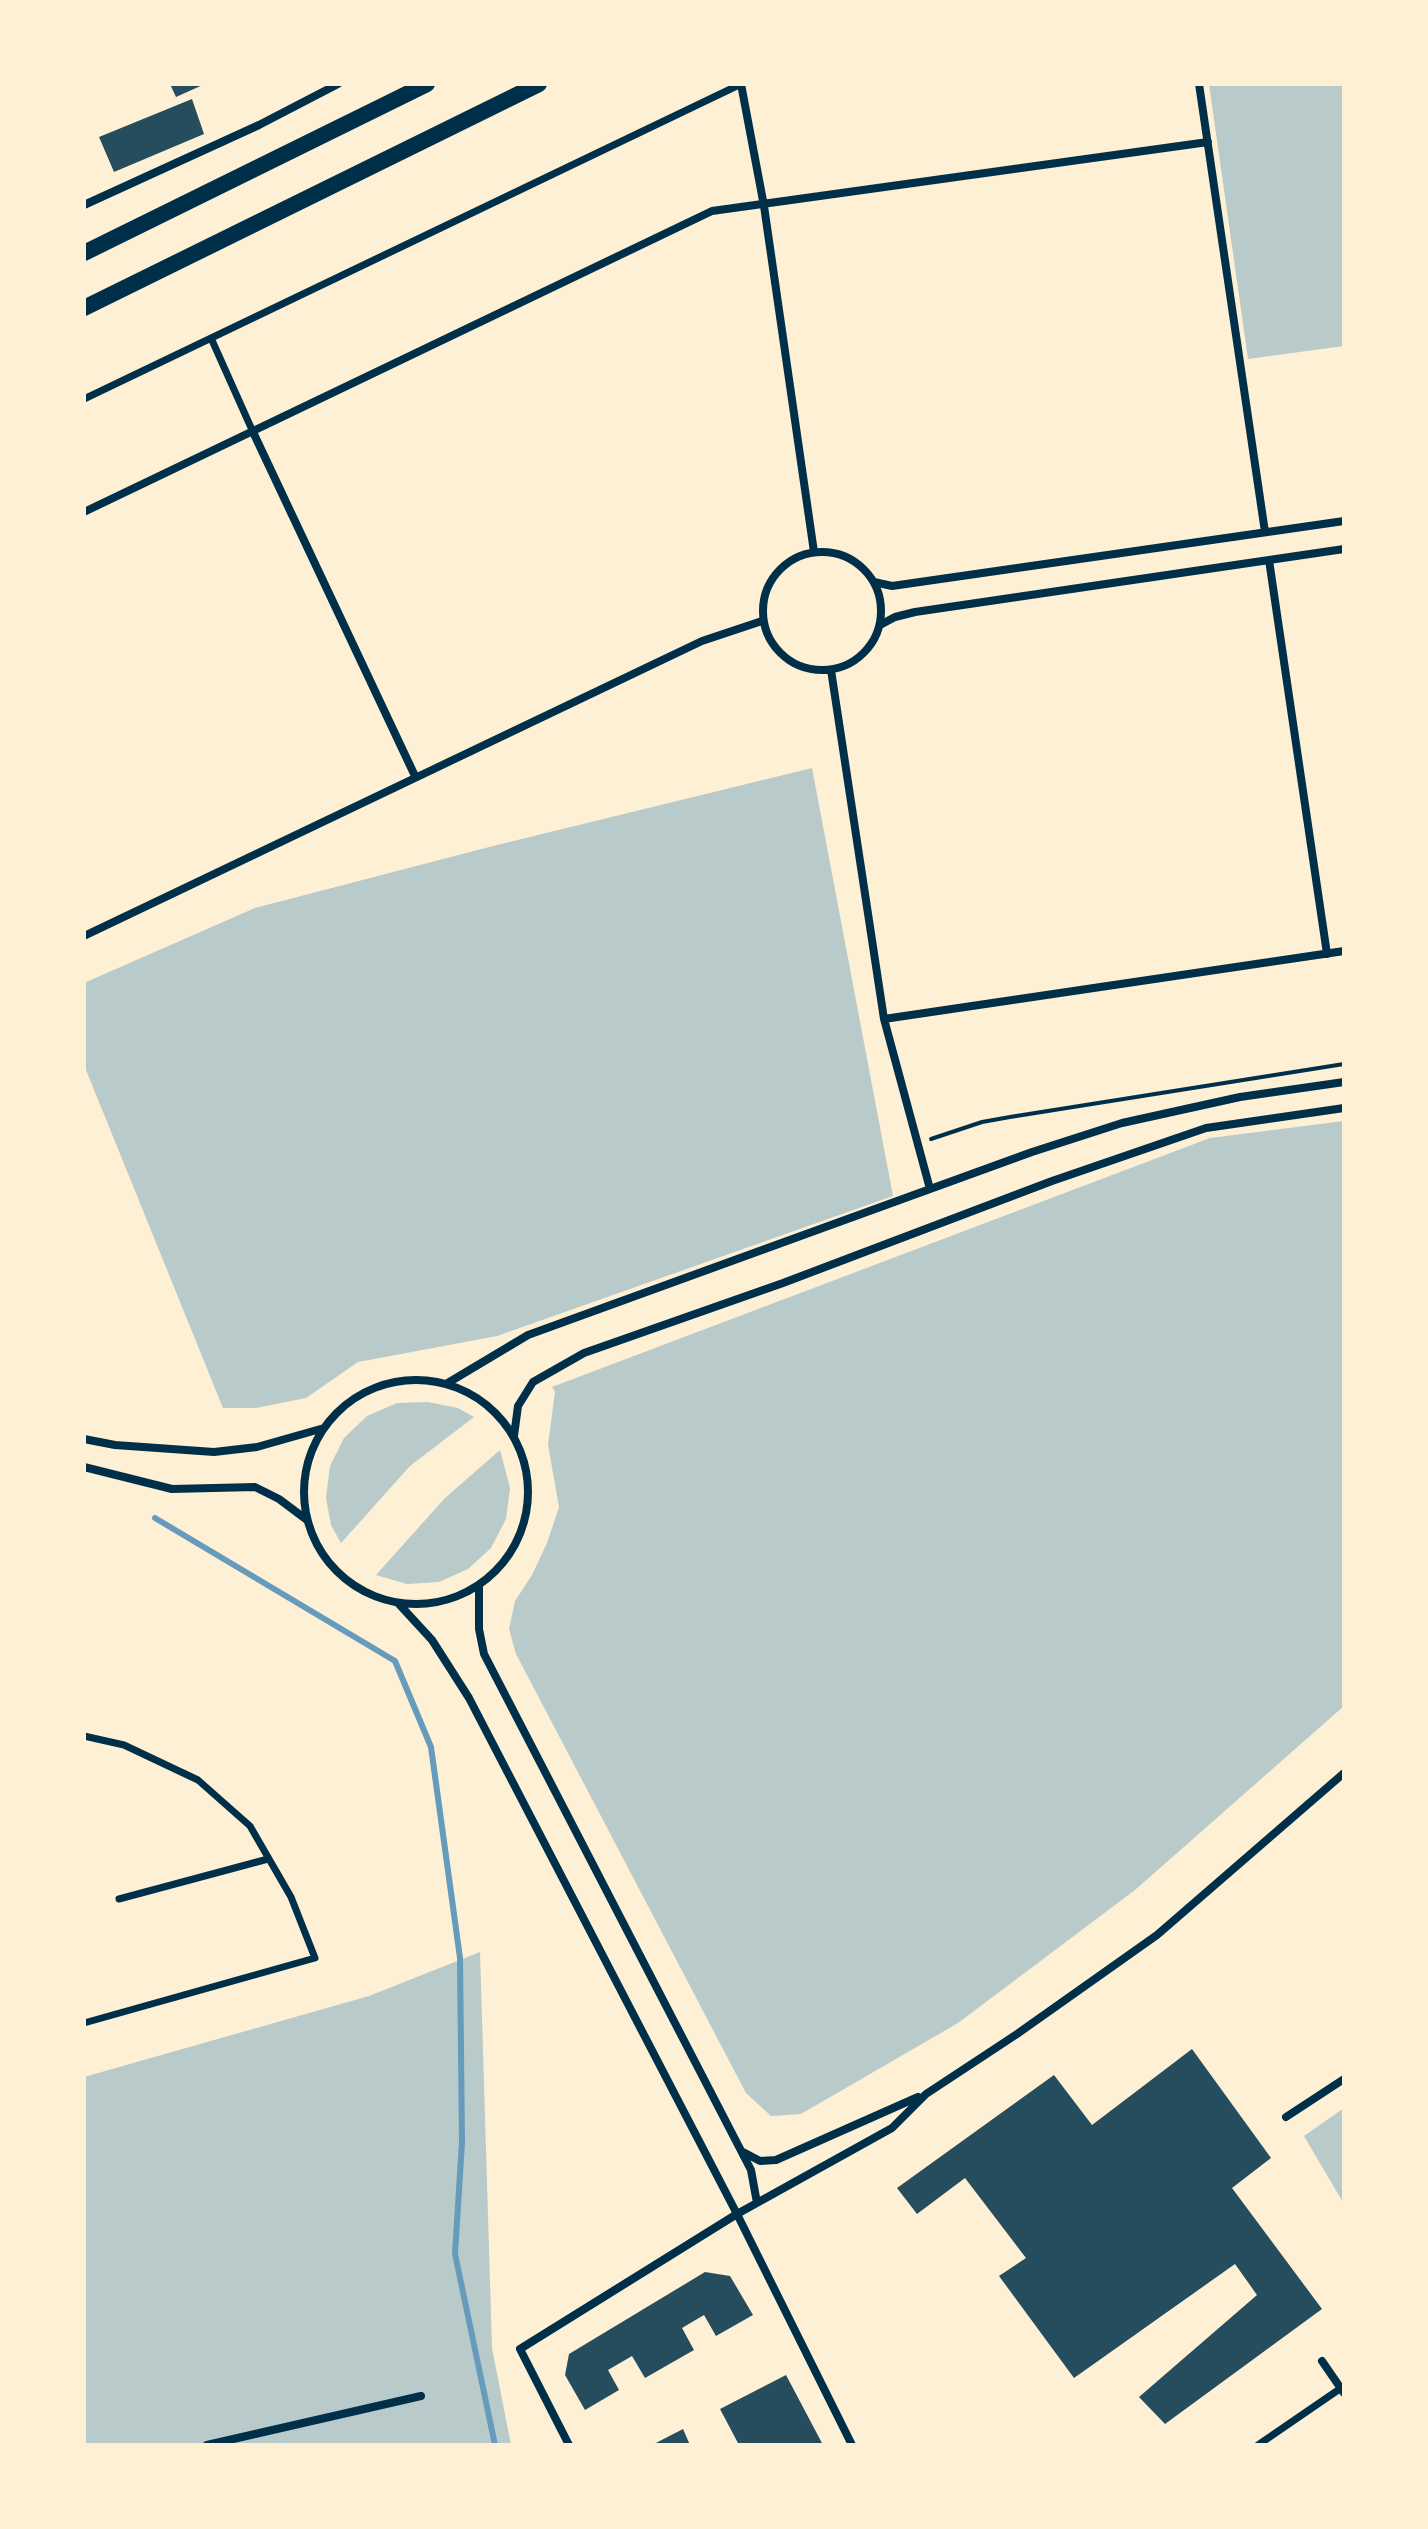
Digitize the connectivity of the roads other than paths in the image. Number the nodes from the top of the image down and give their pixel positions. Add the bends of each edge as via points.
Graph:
1 (338, 84) edge
2 (427, 84) edge
3 (539, 84) edge
4 (741, 84) edge
5 (1199, 84) edge
6 (1208, 142) junction
7 (84, 205) edge
8 (764, 206) junction
9 (84, 253) edge
10 (84, 308) edge
11 (211, 338) junction
12 (84, 399) edge
13 (253, 432) junction
14 (84, 512) edge
15 (1344, 521) edge
16 (1265, 532) junction
17 (1344, 549) edge
18 (814, 552) junction
19 (1269, 560) junction
20 (874, 582) junction
21 (762, 621) junction
22 (880, 625) junction
23 (831, 670) junction
24 (415, 776) junction
25 (84, 936) edge
26 (1344, 951) edge
27 (1327, 954) junction
28 (884, 1019) junction
29 (1344, 1082) edge
30 (1344, 1108) edge
31 (930, 1189) junction
32 (446, 1384) junction
33 (324, 1428) junction
34 (514, 1436) junction
35 (84, 1439) edge
36 (84, 1467) edge
37 (307, 1520) junction
38 (479, 1586) junction
39 (398, 1603) junction
40 (84, 1736) edge
41 (1344, 1773) edge
42 (268, 1859) junction
43 (119, 1899) dead end
44 (84, 2023) edge
45 (1344, 2079) edge
46 (926, 2094) junction
47 (1286, 2117) dead end
48 (741, 2151) junction
49 (757, 2203) junction
50 (737, 2214) junction
51 (1322, 2361) dead end
52 (1343, 2389) edge
53 (421, 2396) dead end
54 (207, 2445) edge
55 (569, 2445) edge
56 (852, 2445) edge
57 (1258, 2445) edge

1 - 7 street
2 - 9 highway
3 - 10 highway
4 - 8 street
4 - 11 street
5 - 6 street
6 - 8 street
6 - 16 street
8 - 13 street via 712,211
8 - 18 street
11 - 12 street
11 - 13 street
13 - 14 street
13 - 24 street
15 - 16 street
16 - 20 street via 892,586
17 - 19 street
18 - 20 street via 851,559
18 - 21 street via 791,560 773,576
19 - 22 street via 915,612
19 - 27 street
20 - 22 street
21 - 23 street via 772,645 792,663
21 - 24 street via 702,641
22 - 23 street via 859,657
23 - 28 street
24 - 25 street
26 - 27 street
27 - 28 street
28 - 31 street
29 - 31 street via 1240,1097 1122,1123
30 - 34 street via 1206,1128 584,1353 533,1382 518,1406
31 - 32 street via 528,1335
32 - 33 street via 409,1380 363,1393
32 - 34 street via 479,1398
33 - 35 street via 257,1447 214,1452
33 - 37 street via 305,1474
34 - 38 street via 523,1454 529,1495 521,1535 502,1566
36 - 37 street via 172,1489 255,1487
37 - 39 street via 318,1548 348,1582
38 - 39 street via 419,1605
38 - 48 street via 484,1654
39 - 50 street via 432,1640 469,1698
40 - 42 street via 124,1745 198,1780 250,1826
41 - 46 street via 1157,1935
42 - 43 street
42 - 44 street via 291,1897 315,1958
45 - 47 street
46 - 48 street via 776,2160 760,2161
46 - 49 street via 892,2128
48 - 49 street
49 - 50 street
50 - 55 street via 520,2349
50 - 56 street
51 - 52 street
52 - 57 street
53 - 54 street

